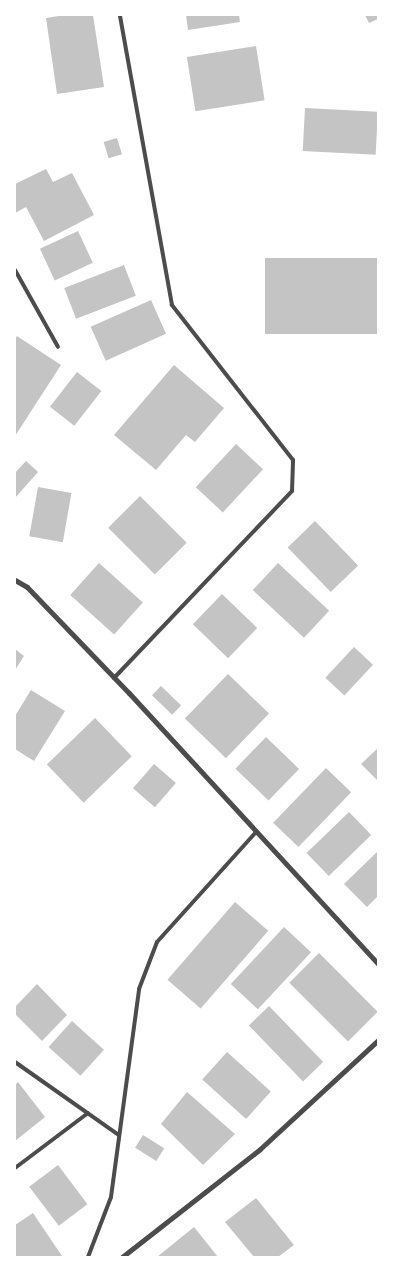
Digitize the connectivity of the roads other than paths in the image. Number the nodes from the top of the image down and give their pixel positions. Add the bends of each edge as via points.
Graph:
1 (120, 15) edge
2 (15, 270) edge
3 (58, 347) dead end
4 (15, 580) edge
5 (114, 678) junction
6 (256, 832) junction
7 (378, 964) edge
8 (378, 1040) edge
9 (15, 1062) edge
10 (88, 1113) junction
11 (119, 1135) junction
12 (15, 1168) edge
13 (88, 1257) edge
14 (122, 1257) edge

1 - 5 lane via 172,305 293,460 292,491
2 - 3 lane
4 - 5 street via 27,587
5 - 6 street
6 - 7 street
6 - 11 lane via 157,942 139,989
8 - 14 street via 260,1149
9 - 10 lane
10 - 11 lane
10 - 12 lane
11 - 13 lane via 111,1197

